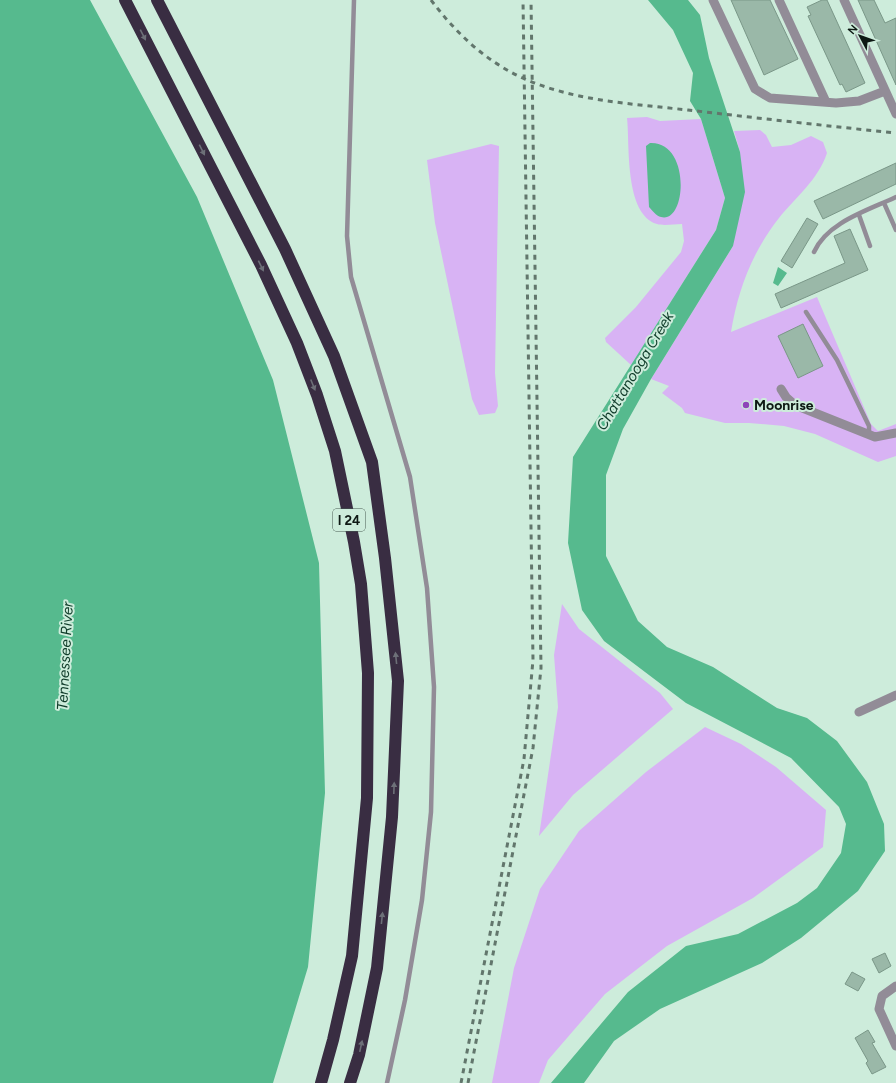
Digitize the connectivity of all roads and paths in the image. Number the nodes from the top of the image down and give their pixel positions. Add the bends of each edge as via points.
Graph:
1 (125, 0) edge
2 (156, 0) edge
3 (166, 0) edge
4 (354, 0) edge
5 (713, 0) edge
6 (779, 0) edge
7 (844, 0) edge
8 (170, 26) junction
9 (885, 91) junction
10 (826, 102) junction
11 (896, 114) edge
12 (896, 198) edge
13 (884, 203) junction
14 (859, 215) junction
15 (896, 230) edge
16 (870, 246) dead end
17 (814, 252) dead end
18 (806, 312) dead end
19 (781, 389) dead end
20 (896, 433) edge
21 (869, 434) junction
22 (896, 695) edge
23 (859, 712) dead end
24 (896, 986) edge
25 (896, 1046) edge
26 (321, 1083) edge
27 (350, 1083) edge
28 (387, 1083) edge

1 -> 26 highway, I 24 via 261,265 297,343 335,451 354,542 361,584 368,673 367,798 352,956
2 - 8 highway, I 24
3 - 8 highway
4 - 28 lane via 347,236 351,277 410,477 427,588 434,686 430,812 422,900 405,1000
5 - 10 street via 755,89 770,98
6 - 10 street
7 - 9 street
27 -> 8 highway, I 24 via 359,1055 376,968 392,817 398,681 372,462 334,356 285,249
9 - 10 street via 859,101
9 - 11 street
12 - 13 lane
13 - 14 lane
13 - 15 lane
14 - 16 lane
14 - 17 lane via 828,233 817,244
18 - 21 lane via 837,360 869,426
19 - 21 street via 795,405
20 - 21 street via 875,437
22 - 23 street
24 - 25 street via 882,996 879,1009

